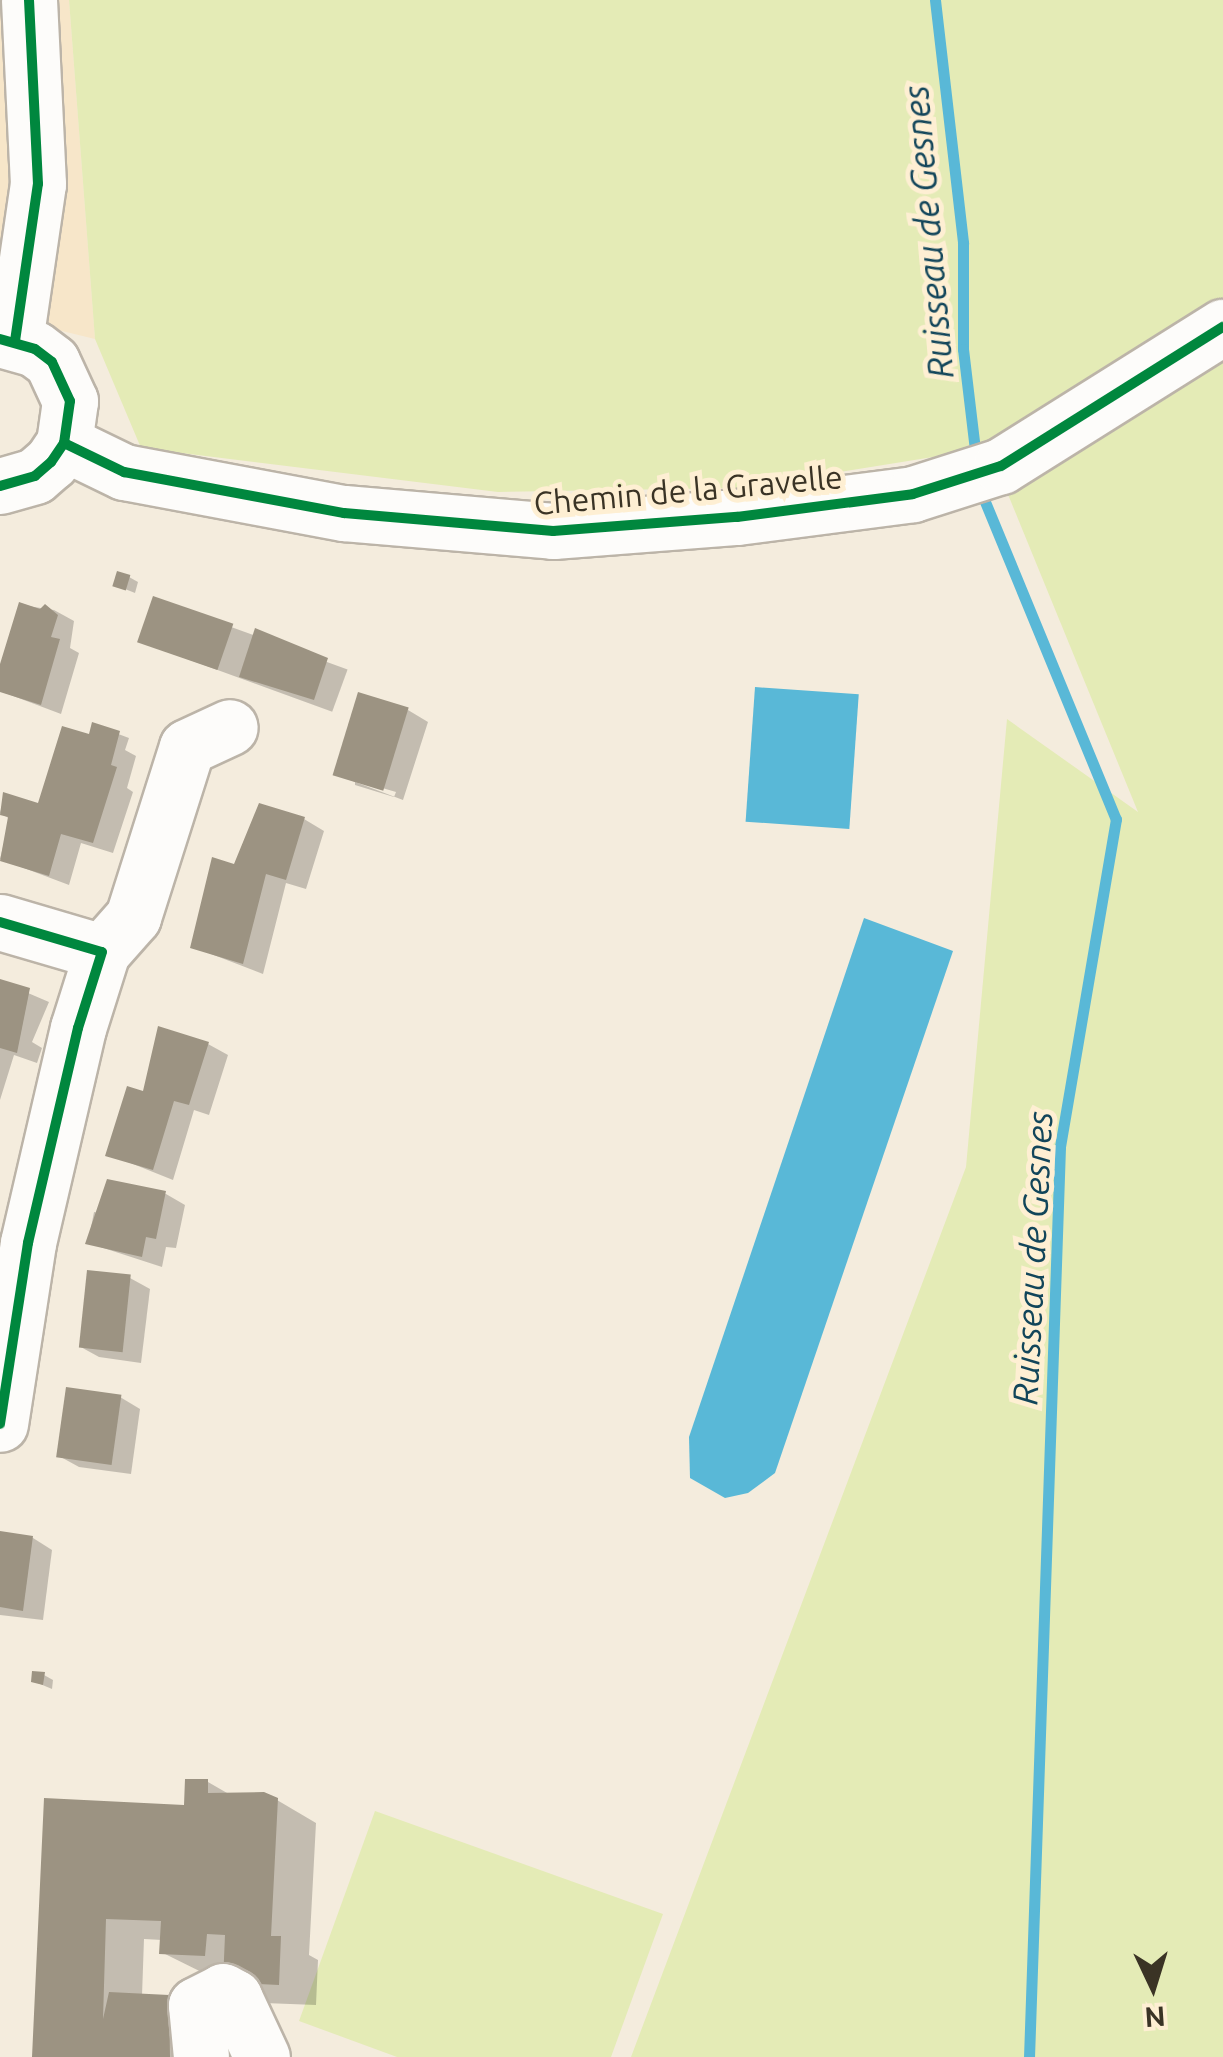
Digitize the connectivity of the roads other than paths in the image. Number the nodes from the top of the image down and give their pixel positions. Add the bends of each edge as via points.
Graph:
1 (29, 0) edge
2 (1223, 327) edge
3 (8, 340) edge
4 (64, 443) junction
5 (0, 486) edge
6 (230, 727) dead end
7 (0, 922) edge
8 (102, 952) junction
9 (0, 1424) edge
10 (201, 2057) edge
11 (262, 2057) edge

1 - 3 street via 38,184
2 - 4 street, Chemin de la Gravelle via 1001,466 913,494 737,517 553,532 344,513 124,472
3 - 4 street via 35,348 64,380 70,401
4 - 5 street via 34,476
6 - 8 street via 187,747 134,917
7 - 8 street
8 - 9 street via 28,1243
10 - 11 street via 196,2006 223,1991 234,1996

